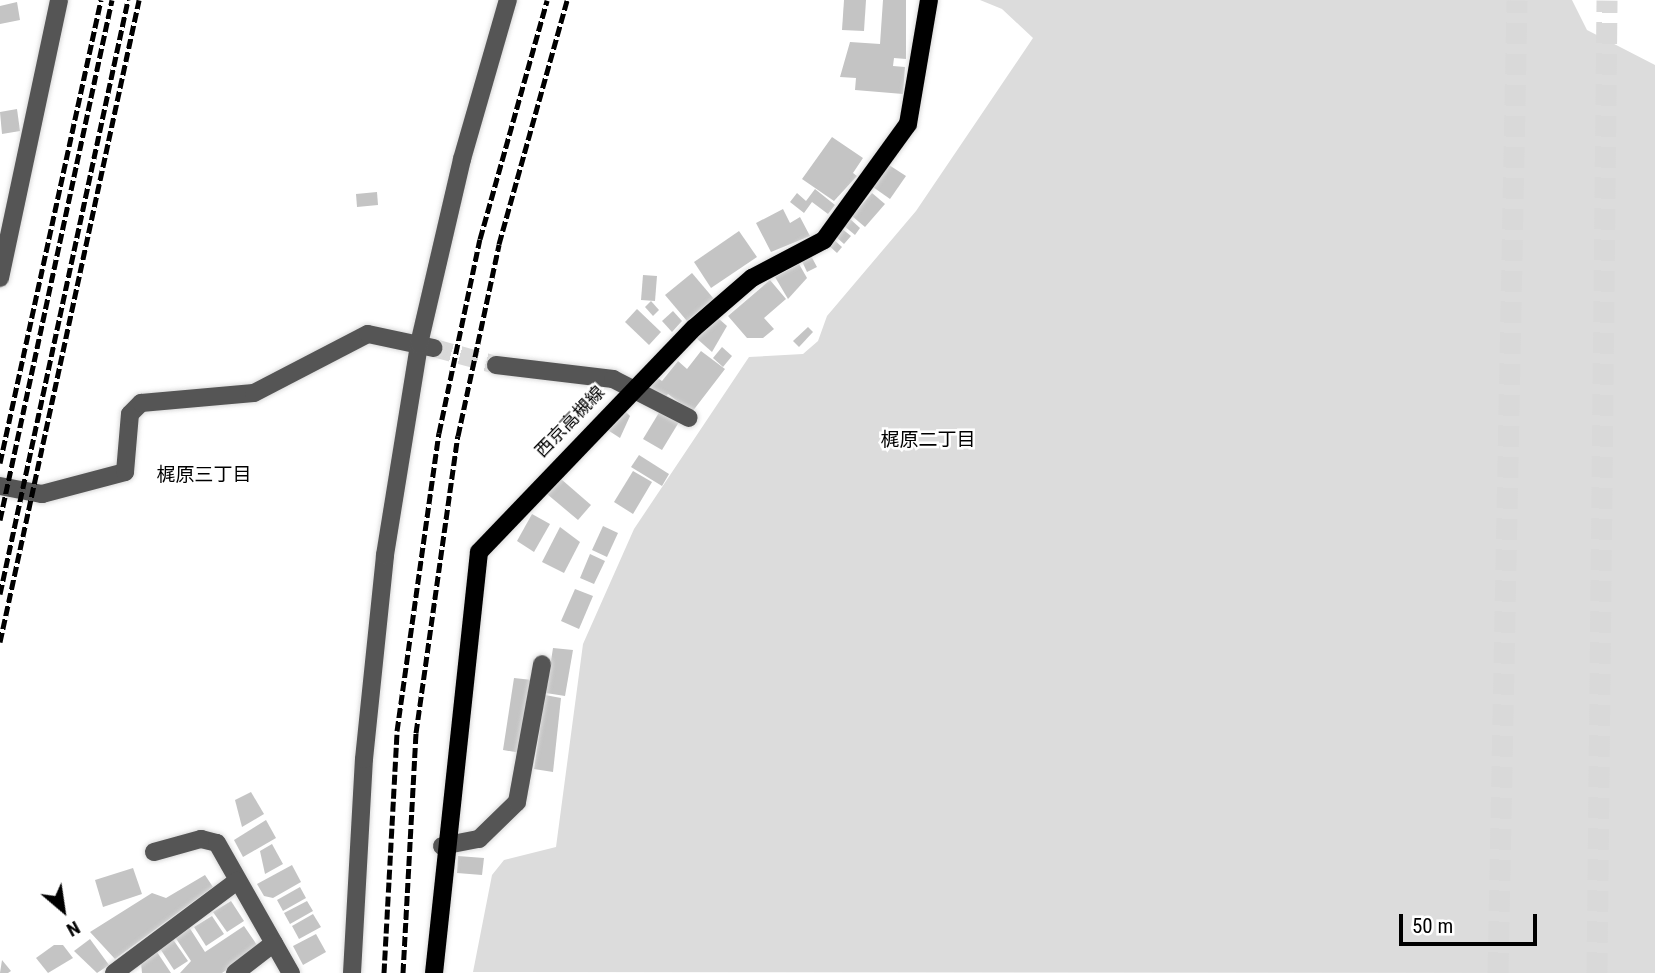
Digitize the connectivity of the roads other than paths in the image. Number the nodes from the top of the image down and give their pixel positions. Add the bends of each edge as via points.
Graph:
1 (59, 0) edge
2 (508, 0) edge
3 (929, 0) edge
4 (0, 278) edge
5 (427, 346) junction
6 (496, 365) tunnel mouth
7 (632, 388) junction
8 (690, 418) dead end
9 (0, 486) edge
10 (542, 664) dead end
11 (442, 846) junction
12 (154, 852) dead end
13 (237, 881) junction
14 (274, 943) junction
15 (114, 973) edge
16 (235, 973) edge
17 (291, 973) edge
18 (352, 973) edge
19 (434, 973) edge

1 - 4 street
2 - 5 street via 462,159
3 - 7 main road, 西京高槻線 via 917,102 858,197 824,240 751,278
5 - 9 street via 368,334 254,393 141,403 130,414 125,472 42,494
5 - 18 street via 371,666
6 - 7 street via 613,379
7 - 8 street
7 - 11 main road, 西京高槻線 via 479,552
10 - 11 street via 517,802 478,839
11 - 19 main road, 西京高槻線
12 - 13 street via 201,839 217,843
13 - 14 street
13 - 15 street
14 - 16 street
14 - 17 street

